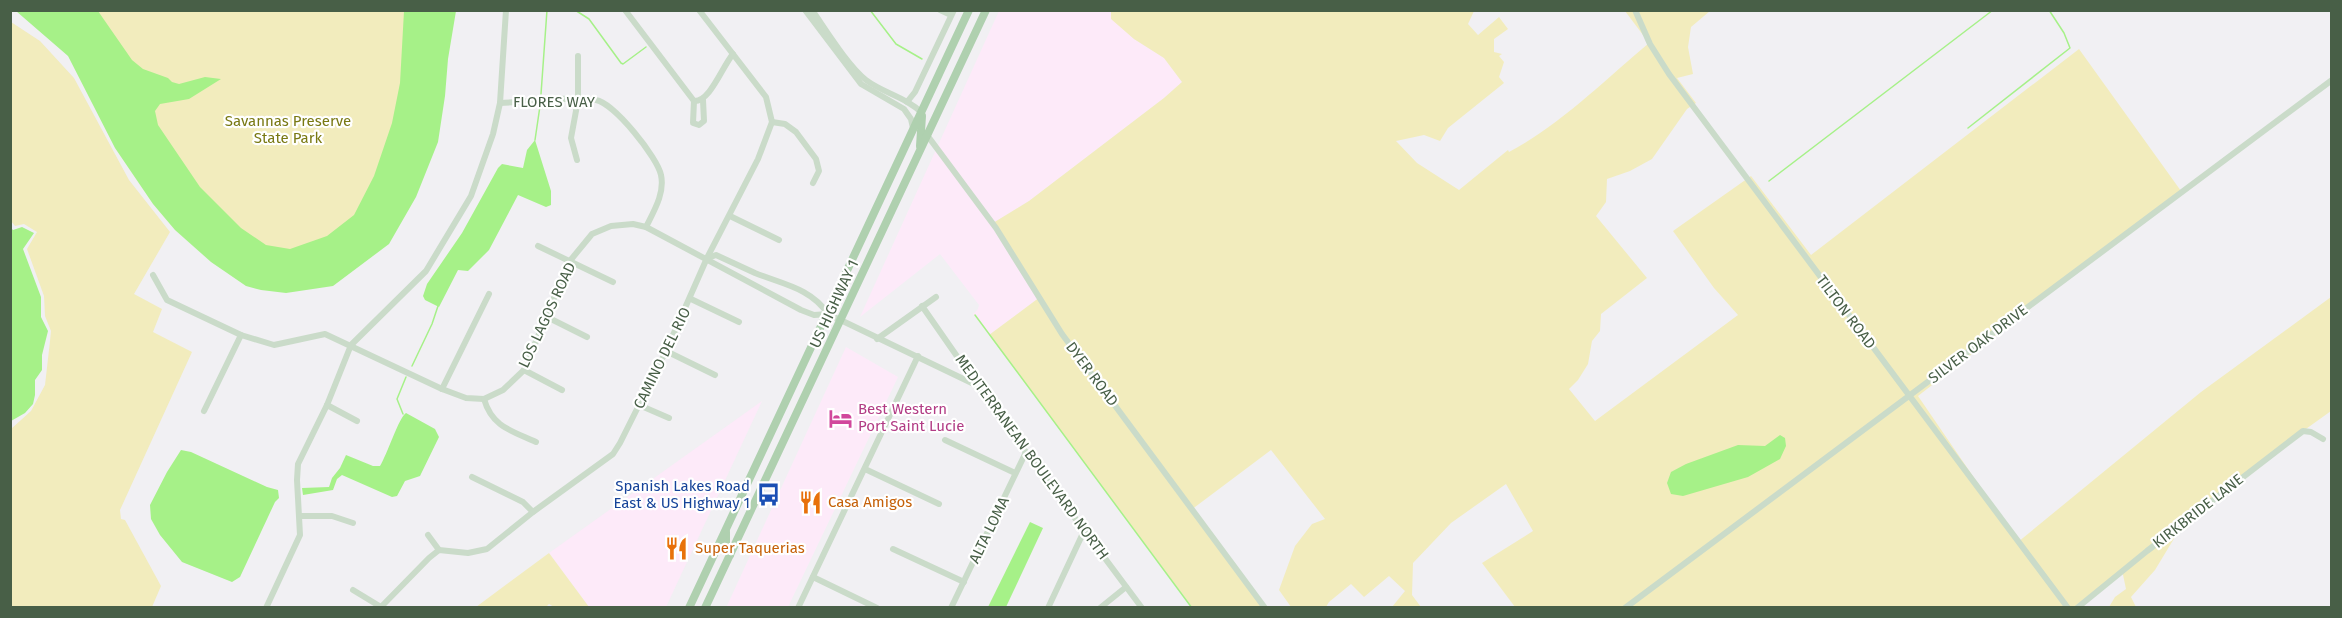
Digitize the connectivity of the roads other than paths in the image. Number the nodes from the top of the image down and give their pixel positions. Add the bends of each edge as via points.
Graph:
1 (506, 10) edge
2 (625, 10) edge
3 (699, 10) edge
4 (805, 10) edge
5 (812, 10) edge
6 (940, 10) edge
7 (969, 10) edge
8 (986, 10) edge
9 (1635, 10) edge
10 (953, 13) edge
11 (733, 54) junction
12 (579, 56) dead end
13 (860, 79) junction
14 (2331, 80) edge
15 (929, 97) junction
16 (703, 99) junction
17 (893, 99) junction
18 (578, 100) junction
19 (694, 101) junction
20 (907, 102) junction
21 (500, 103) junction
22 (922, 113) junction
23 (772, 122) junction
24 (914, 131) junction
25 (927, 135) junction
26 (919, 153) junction
27 (577, 160) dead end
28 (813, 183) dead end
29 (730, 216) junction
30 (646, 227) junction
31 (779, 240) dead end
32 (538, 246) dead end
33 (707, 258) junction
34 (569, 262) junction
35 (153, 275) dead end
36 (613, 282) dead end
37 (489, 294) dead end
38 (936, 297) dead end
39 (691, 299) junction
40 (922, 306) junction
41 (828, 314) junction
42 (547, 317) junction
43 (841, 321) junction
44 (739, 322) dead end
45 (241, 335) junction
46 (587, 338) dead end
47 (877, 339) junction
48 (351, 345) junction
49 (666, 351) junction
50 (918, 356) junction
51 (524, 370) junction
52 (715, 375) dead end
53 (977, 386) junction
54 (442, 389) junction
55 (562, 390) dead end
56 (1908, 396) junction
57 (484, 399) junction
58 (327, 405) junction
59 (639, 405) junction
60 (204, 411) dead end
61 (669, 418) dead end
62 (357, 421) dead end
63 (2323, 439) dead end
64 (945, 440) dead end
65 (536, 442) dead end
66 (1026, 452) junction
67 (865, 469) junction
68 (1015, 473) junction
69 (472, 477) dead end
70 (939, 504) dead end
71 (533, 512) junction
72 (300, 516) junction
73 (353, 523) dead end
74 (726, 530) junction
75 (1084, 531) junction
76 (428, 535) dead end
77 (893, 549) dead end
78 (440, 550) junction
79 (715, 552) junction
80 (730, 555) junction
81 (721, 575) junction
82 (813, 577) junction
83 (964, 582) junction
84 (1126, 587) junction
85 (353, 590) dead end
86 (381, 607) edge
87 (266, 608) edge
88 (689, 608) edge
89 (705, 608) edge
90 (798, 608) edge
91 (877, 608) edge
92 (951, 608) edge
93 (1048, 608) edge
94 (1100, 608) edge
95 (1142, 608) edge
96 (1265, 608) edge
97 (1625, 608) edge
98 (2068, 608) edge
99 (2077, 608) edge

1 - 21 street
2 - 19 street
3 - 11 street
4 - 13 street
5 - 13 street
6 - 10 street
7 - 15 main road, US HIGHWAY 1
8 - 25 main road, US HIGHWAY 1
9 - 56 street, TILTON ROAD via 1669,74
10 - 20 street
11 - 16 street
11 - 23 street via 766,98
12 - 18 street
13 - 17 street
14 - 56 street, SILVER OAK DRIVE
15 - 22 main road, US HIGHWAY 1
15 - 25 main road
16 - 19 street
16 - 19 street via 705,116 699,125 692,119
17 - 20 street
17 - 24 street via 907,112
18 - 21 street, FLORES WAY
18 - 27 street via 571,138
18 - 30 street, FLORES WAY via 599,101 614,110 657,165 662,179 660,197
20 - 22 street
21 - 48 street via 471,196 432,262
22 - 24 main road, US HIGHWAY 1
22 - 26 main road
23 - 28 street via 791,128 816,159 819,171
23 - 29 street, CAMINO DEL RIO
24 - 41 main road, US HIGHWAY 1
25 - 26 main road, US HIGHWAY 1
25 - 96 street, DYER ROAD via 996,228 1062,334
26 - 43 main road, US HIGHWAY 1
29 - 31 street
29 - 33 street, CAMINO DEL RIO
30 - 33 street, LOS LAGOS ROAD
30 - 34 street, LOS LAGOS ROAD via 610,226 592,234
32 - 34 street
33 - 39 street, CAMINO DEL RIO
33 - 41 street, LOS LAGOS ROAD via 713,265 801,310 814,315
33 - 41 street, LOS LAGOS ROAD via 716,255 789,285 820,302
34 - 36 street
34 - 42 street, LOS LAGOS ROAD
35 - 45 street via 167,300
37 - 54 street
38 - 40 street
39 - 44 street
39 - 49 street, CAMINO DEL RIO
40 - 47 street
40 - 53 street, MEDITERRANEAN BOULEVARD NORTH
41 - 43 street
41 - 74 main road, US HIGHWAY 1
42 - 46 street
42 - 51 street, LOS LAGOS ROAD
43 - 47 street
43 - 80 main road, US HIGHWAY 1
45 - 48 street via 274,345 326,334
45 - 60 street
47 - 50 street
48 - 54 street
48 - 58 street
49 - 52 street
49 - 59 street, CAMINO DEL RIO
50 - 53 street
50 - 67 street
51 - 55 street
51 - 57 street, LOS LAGOS ROAD via 503,390
53 - 66 street, MEDITERRANEAN BOULEVARD NORTH
54 - 57 street via 466,398
56 - 97 street, SILVER OAK DRIVE
56 - 98 street, TILTON ROAD
57 - 65 street via 497,423
58 - 62 street
58 - 72 street via 298,464
59 - 61 street
59 - 71 street, CAMINO DEL RIO via 613,454
63 - 99 street, KIRKBRIDE LANE via 2303,431
64 - 68 street
66 - 68 street, ALTA LOMA
66 - 75 street, MEDITERRANEAN BOULEVARD NORTH
67 - 70 street
67 - 82 street
68 - 83 street, ALTA LOMA
69 - 71 street via 523,502
71 - 78 street, CAMINO DEL RIO via 488,549 468,553
72 - 73 street via 332,516
72 - 87 street via 296,545
74 - 79 main road, US HIGHWAY 1
74 - 80 main road
75 - 84 street, MEDITERRANEAN BOULEVARD NORTH
75 - 93 street
76 - 78 street
77 - 83 street
78 - 86 street
79 - 81 main road
79 - 88 main road, US HIGHWAY 1
80 - 81 main road, US HIGHWAY 1
81 - 89 main road, US HIGHWAY 1
82 - 90 street
82 - 91 street
83 - 92 street, ALTA LOMA
84 - 94 street
84 - 95 street, MEDITERRANEAN BOULEVARD NORTH
85 - 86 street

